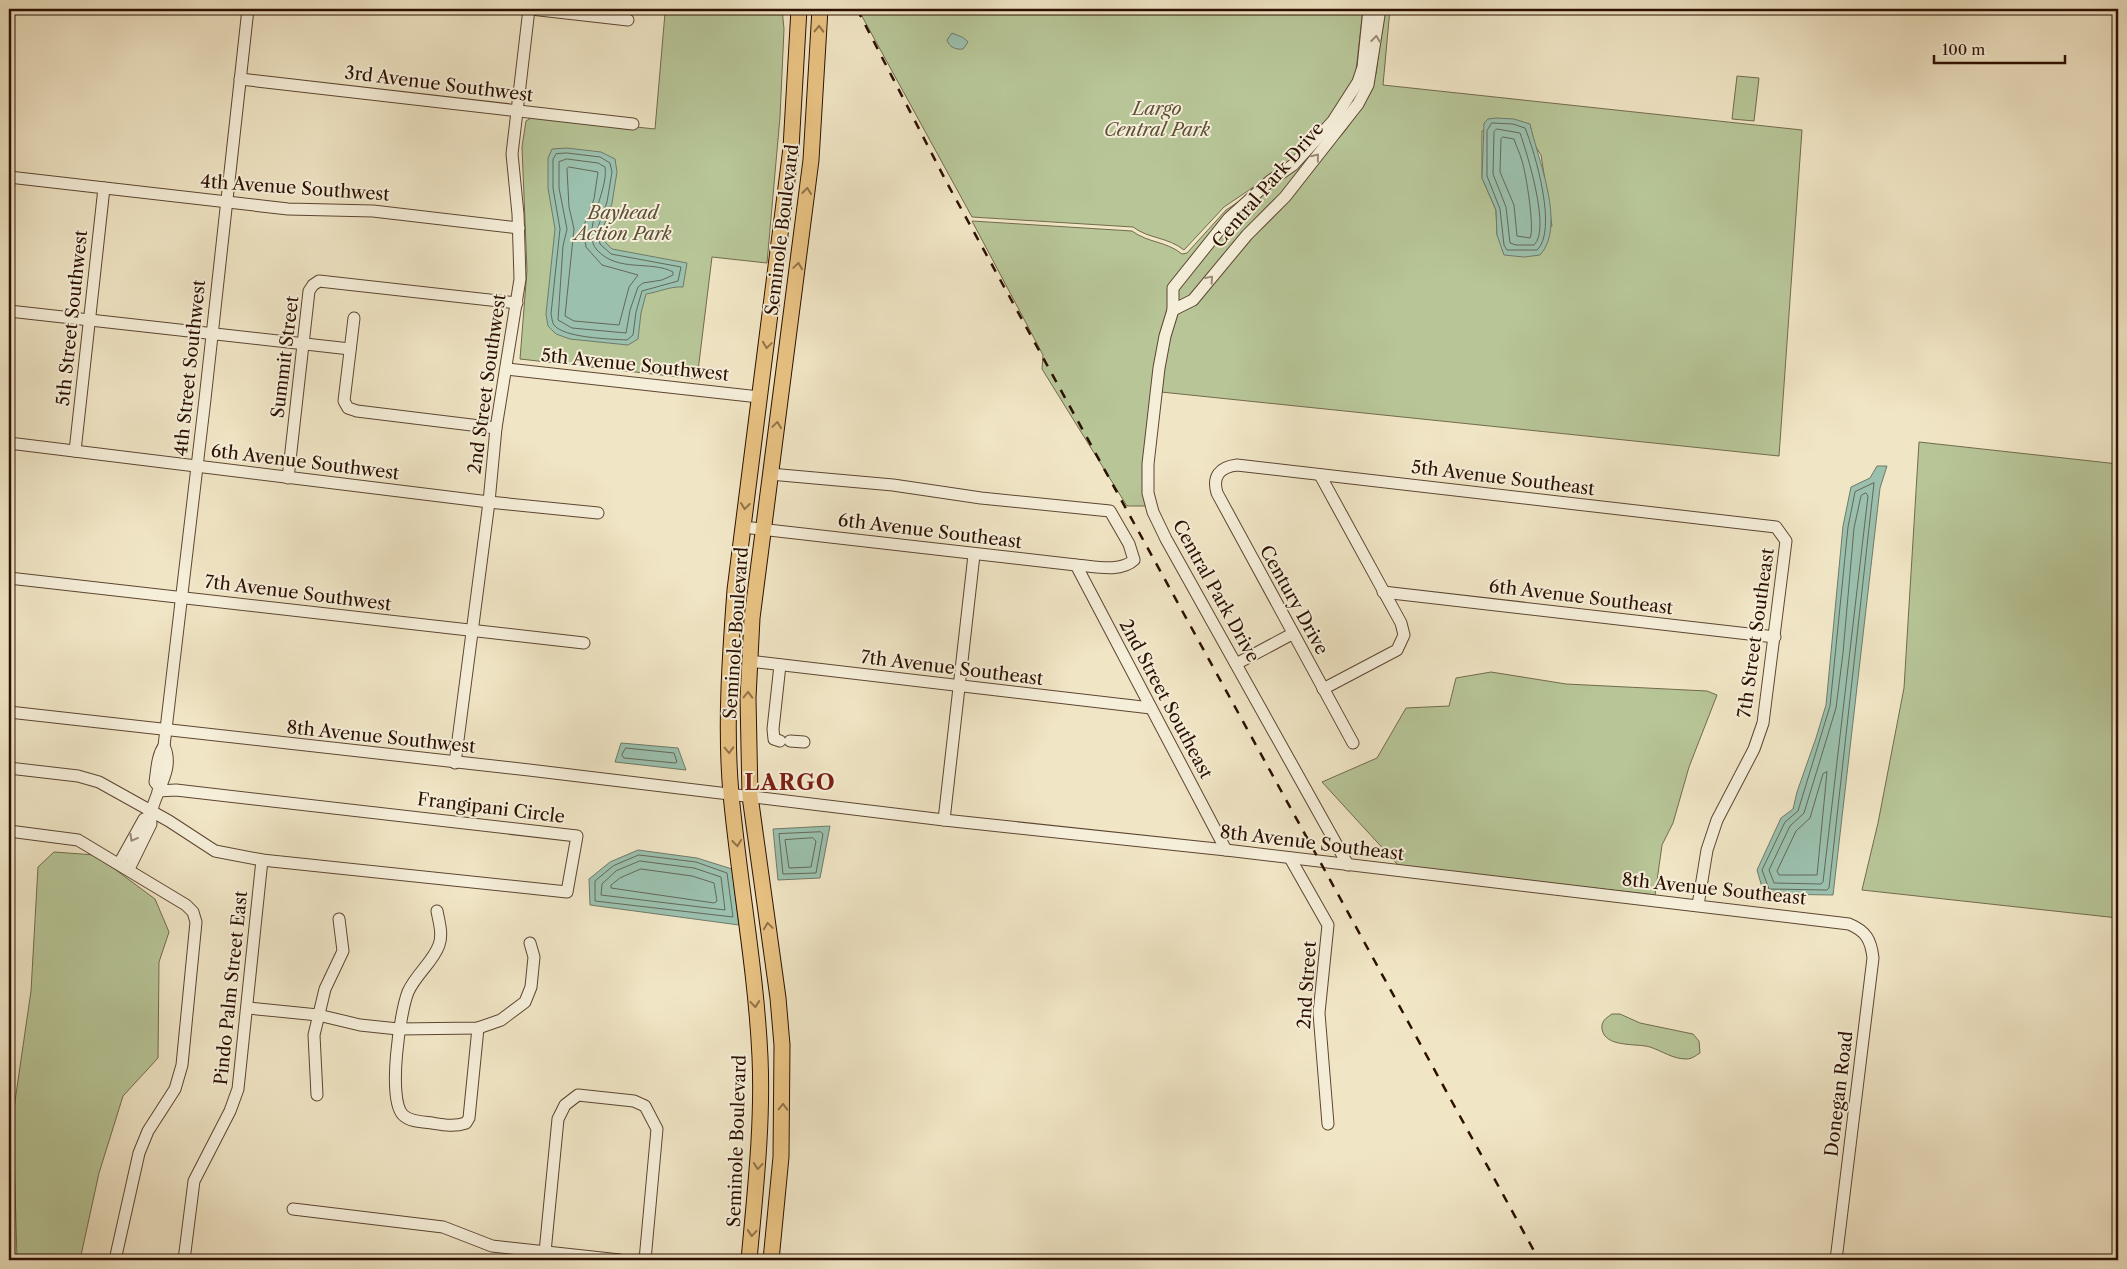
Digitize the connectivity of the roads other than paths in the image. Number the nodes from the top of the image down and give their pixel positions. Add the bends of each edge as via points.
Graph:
1 (248, 9) edge
2 (530, 9) edge
3 (790, 9) edge
4 (799, 9) edge
5 (820, 9) edge
6 (1370, 9) edge
7 (1380, 9) edge
8 (628, 20) dead end
9 (797, 51) junction
10 (240, 79) junction
11 (795, 88) junction
12 (816, 89) junction
13 (515, 110) junction
14 (633, 124) dead end
15 (9, 177) edge
16 (104, 188) junction
17 (226, 201) junction
18 (519, 228) junction
19 (781, 237) junction
20 (801, 239) junction
21 (517, 303) junction
22 (9, 310) edge
23 (1173, 310) junction
24 (354, 318) dead end
25 (91, 320) junction
26 (212, 332) junction
27 (304, 343) junction
28 (350, 349) junction
29 (507, 368) junction
30 (760, 396) junction
31 (780, 401) junction
32 (496, 428) junction
33 (9, 443) edge
34 (75, 451) junction
35 (196, 466) junction
36 (1218, 472) joint
37 (770, 474) junction
38 (1320, 475) junction
39 (288, 478) junction
40 (489, 502) junction
41 (598, 513) dead end
42 (742, 527) junction
43 (763, 529) junction
44 (1782, 533) joint
45 (974, 555) junction
46 (1076, 565) junction
47 (9, 578) edge
48 (1383, 592) junction
49 (182, 597) junction
50 (471, 631) junction
51 (1292, 634) junction
52 (1775, 636) junction
53 (584, 643) dead end
54 (749, 661) junction
55 (1236, 664) junction
56 (780, 665) junction
57 (959, 687) junction
58 (1323, 689) junction
59 (1151, 708) junction
60 (9, 712) edge
61 (165, 730) junction
62 (804, 742) dead end
63 (1353, 743) dead end
64 (455, 763) junction
65 (9, 768) edge
66 (158, 789) junction
67 (731, 794) junction
68 (750, 796) junction
69 (151, 815) junction
70 (944, 820) junction
71 (9, 831) edge
72 (1226, 850) junction
73 (1290, 858) junction
74 (262, 860) junction
75 (1348, 865) junction
76 (124, 866) junction
77 (1698, 905) junction
78 (437, 911) dead end
79 (340, 919) dead end
80 (1866, 934) joint
81 (530, 943) dead end
82 (248, 1008) junction
83 (318, 1015) junction
84 (478, 1028) junction
85 (398, 1029) junction
86 (318, 1095) dead end
87 (1328, 1124) dead end
88 (293, 1209) dead end
89 (545, 1252) junction
90 (114, 1260) edge
91 (184, 1260) edge
92 (620, 1260) edge
93 (645, 1260) edge
94 (749, 1260) edge
95 (771, 1260) edge
96 (1836, 1260) edge

1 - 10 street, 4th Street Southwest
2 - 8 street
2 - 13 street, 2nd Street Southwest
3 - 9 main road via 791,37
4 - 9 main road, Seminole Boulevard
12 -> 5 main road, Seminole Boulevard
6 - 23 street, Central Park Drive via 1363,68 1349,98 1294,165 1270,181 1229,218 1191,263 1173,288
23 -> 7 street, Central Park Drive via 1193,300 1247,235 1286,197 1358,104 1370,77
9 - 11 main road, Seminole Boulevard
10 - 13 street, 3rd Avenue Southwest
10 - 17 street, 4th Street Southwest
11 - 12 main road
11 - 19 main road, Seminole Boulevard
20 -> 12 main road, Seminole Boulevard
13 - 14 street, 3rd Avenue Southwest
13 - 18 street, 2nd Street Southwest via 512,154
15 - 16 street, 4th Avenue Southwest
16 - 17 street, 4th Avenue Southwest
16 - 25 street, 5th Street Southwest
17 - 18 street, 4th Avenue Southwest via 288,209 342,208
17 - 26 street, 4th Street Southwest
18 - 21 street, 2nd Street Southwest
19 - 20 main road
19 -> 30 main road, Seminole Boulevard
31 -> 20 main road, Seminole Boulevard
21 - 27 street, Summit Street via 319,281 309,291
21 - 29 street, 2nd Street Southwest
22 - 25 street
23 - 55 street, Central Park Drive via 1159,368 1148,464 1148,493 1166,539
24 - 28 street
25 - 26 street
25 - 34 street, 5th Street Southwest
26 - 27 street
26 - 35 street, 4th Street Southwest
27 - 28 street
27 - 39 street, Summit Street
28 - 32 street via 344,401 348,408 357,412
29 - 30 street, 5th Avenue Southwest
29 - 32 street, 2nd Street Southwest
30 - 31 main road
30 -> 42 main road, Seminole Boulevard
37 -> 31 main road, Seminole Boulevard
32 - 40 street, 2nd Street Southwest
33 - 34 street, 6th Avenue Southwest
34 - 35 street, 6th Avenue Southwest
35 - 39 street, 6th Avenue Southwest
35 - 49 street, 4th Street Southwest
36 - 38 street, 5th Avenue Southeast via 1227,466 1237,465
36 - 51 street, Century Drive via 1214,483 1217,493
37 - 43 main road, Seminole Boulevard
37 - 46 street, 6th Avenue Southeast via 1110,510 1134,560 1129,565 1114,568
38 - 44 street, 5th Avenue Southeast via 1776,527
38 - 48 street
39 - 40 street, 6th Avenue Southwest
40 - 41 street, 6th Avenue Southwest
40 - 50 street, 2nd Street Southwest
42 - 43 street, 6th Avenue Southeast
42 -> 67 main road, Seminole Boulevard via 730,659 728,741
43 - 45 street, 6th Avenue Southeast
43 - 54 main road, Seminole Boulevard
44 - 52 street, 7th Street Southeast via 1786,541
45 - 46 street, 6th Avenue Southeast
45 - 57 street
46 - 59 street, 2nd Street Southeast
47 - 49 street, 7th Avenue Southwest
48 - 52 street, 6th Avenue Southeast
48 - 58 street via 1401,623 1404,635 1397,650
49 - 50 street, 7th Avenue Southwest
49 - 61 street, 4th Street Southwest
50 - 53 street, 7th Avenue Southwest
50 - 64 street, 2nd Street Southwest
51 - 55 street
51 - 58 street, Century Drive
52 - 77 street, 7th Street Southeast via 1763,723 1754,749 1715,827 1705,860
54 - 56 street, 7th Avenue Southeast
68 -> 54 main road, Seminole Boulevard
55 - 75 street, Central Park Drive
56 - 57 street, 7th Avenue Southeast
56 - 62 street via 773,736 774,739
57 - 59 street, 7th Avenue Southeast
57 - 70 street
58 - 63 street, Century Drive
59 - 72 street, 2nd Street Southeast
60 - 61 street, 8th Avenue Southwest
61 - 64 street, 8th Avenue Southwest
61 - 66 street, 4th Street Southwest via 166,766 163,783
64 - 67 street, 8th Avenue Southwest
65 - 69 street via 88,779 109,787
66 - 69 street, 4th Street Southwest
66 - 74 street, Frangipani Circle via 577,836 567,892
67 - 68 street, 8th Avenue Southwest
67 -> 94 main road, Seminole Boulevard via 760,1056 758,1160
68 - 70 street, 8th Avenue Southeast
95 -> 68 main road, Seminole Boulevard via 782,1138 782,1045
69 - 74 street via 169,821 215,851
69 - 76 street, 4th Street Southwest via 151,824
70 - 72 street, 8th Avenue Southeast
71 - 76 street via 78,840
72 - 73 street, 8th Avenue Southeast
73 - 75 street, 8th Avenue Southeast
73 - 87 street, 2nd Street via 1328,925 1319,1013
74 - 82 street, Pindo Palm Street East
75 - 77 street, 8th Avenue Southeast
76 - 90 street via 186,905 196,922 182,1065 175,1088 148,1131 139,1153
77 - 80 street, 8th Avenue Southeast via 1830,920 1849,924
78 - 85 street via 440,942 408,993
79 - 83 street via 344,951
80 - 96 street, Donegan Road via 1872,958
81 - 84 street via 534,957 531,987 525,1002 501,1020
82 - 83 street
82 - 91 street, Pindo Palm Street East via 236,1098 194,1181
83 - 85 street via 360,1025
83 - 86 street via 314,1043
84 - 85 street
84 - 85 street via 469,1118 466,1123 452,1126 411,1120 402,1115 396,1079
88 - 89 street via 444,1227 484,1244
89 - 92 street
89 - 93 street via 558,1119 564,1106 578,1095 634,1100 645,1106 657,1130

